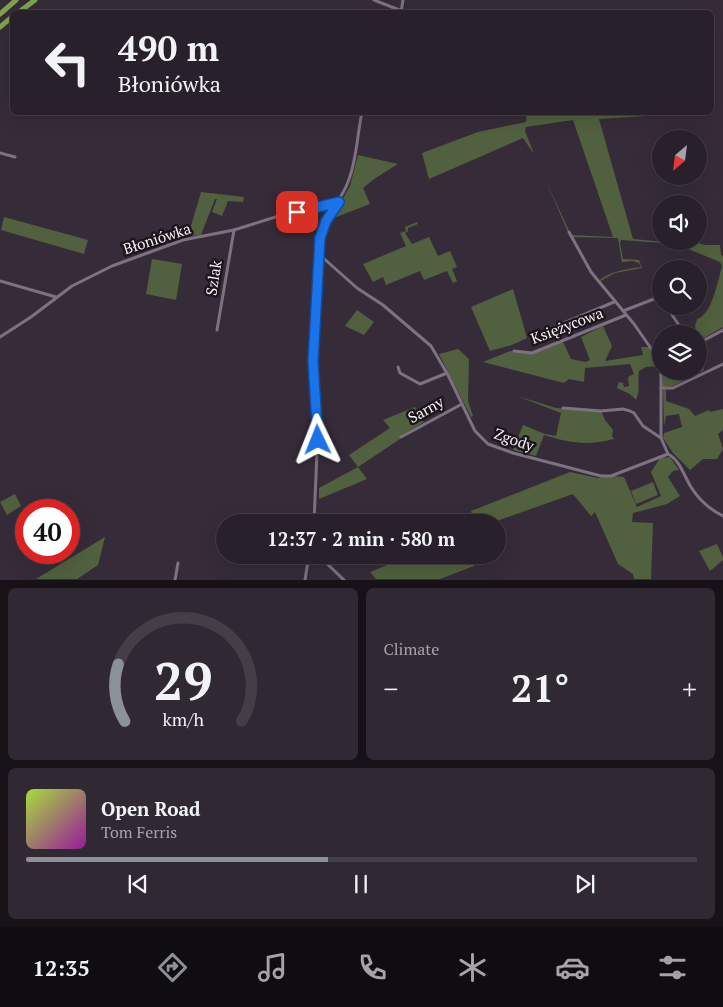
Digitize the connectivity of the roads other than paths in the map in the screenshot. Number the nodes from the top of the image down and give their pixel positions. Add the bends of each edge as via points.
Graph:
1 (16, 0) edge
2 (35, 0) edge
3 (374, 0) edge
4 (22, 10) edge
5 (396, 10) edge
6 (0, 14) edge
7 (10, 19) edge
8 (0, 27) edge
9 (362, 115) edge
10 (0, 153) edge
11 (14, 157) dead end
12 (339, 202) junction
13 (234, 230) junction
14 (569, 232) dead end
15 (320, 256) junction
16 (0, 281) edge
17 (57, 297) junction
18 (652, 300) edge
19 (614, 302) junction
20 (623, 311) junction
21 (626, 315) junction
22 (552, 328) dead end
23 (217, 330) dead end
24 (723, 330) edge
25 (0, 337) edge
26 (707, 339) edge
27 (652, 348) edge
28 (514, 351) dead end
29 (723, 364) edge
30 (398, 367) dead end
31 (447, 373) junction
32 (662, 380) edge
33 (662, 388) junction
34 (462, 404) junction
35 (563, 408) dead end
36 (401, 437) dead end
37 (661, 438) junction
38 (668, 454) junction
39 (314, 514) edge
40 (723, 516) edge
41 (178, 563) dead end
42 (308, 564) edge
43 (327, 564) edge
44 (175, 580) edge
45 (305, 580) edge
46 (344, 580) edge

1 - 6 highway
2 - 4 highway
3 - 5 street
7 - 8 highway
9 - 12 street via 353,168
10 - 11 street
12 - 13 street, Błoniówka
12 - 15 street via 323,227
13 - 17 street, Błoniówka via 168,245 96,273
13 - 23 street, Szlak
14 - 19 street via 591,272
15 - 31 street, Zgody via 431,346
15 - 39 street via 313,362 318,429
16 - 17 street
17 - 25 street, Błoniówka
18 - 20 street
19 - 20 street
19 - 22 street
20 - 21 street
21 - 27 street
21 - 28 street, Księżycowa via 532,353
24 - 26 street
29 - 33 street via 673,388
30 - 31 street via 400,373 420,384
31 - 34 street, Zgody
32 - 33 street
33 - 37 street
34 - 36 street, Sarny
34 - 38 street, Zgody via 476,431 488,444 588,474 611,476
35 - 37 street via 630,411 643,426
37 - 38 street
38 - 40 street via 674,458 704,505
41 - 44 street
42 - 45 street
43 - 46 street

